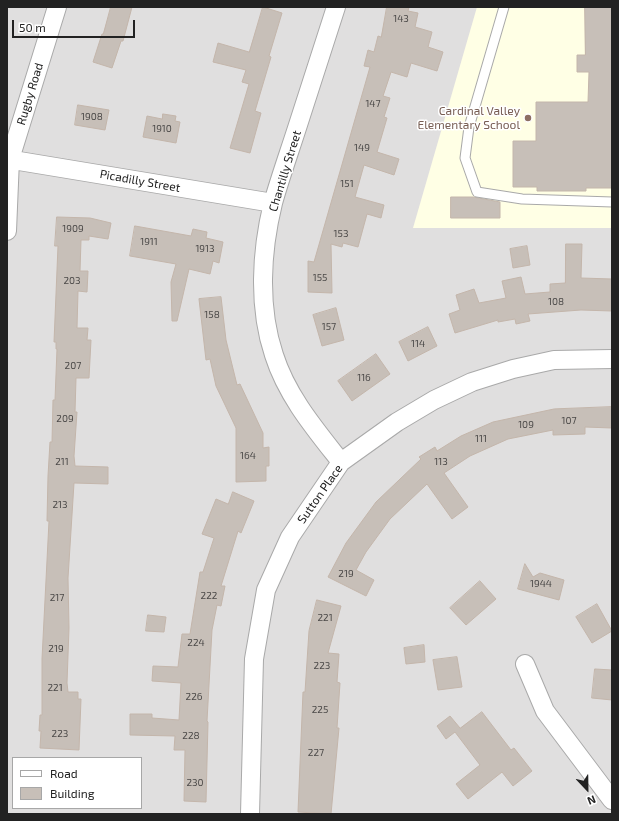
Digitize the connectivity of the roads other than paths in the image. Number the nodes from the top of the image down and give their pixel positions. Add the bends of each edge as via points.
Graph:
1 (56, 7) edge
2 (336, 7) edge
3 (504, 7) edge
4 (8, 159) edge
5 (612, 202) edge
6 (273, 204) junction
7 (7, 231) edge
8 (612, 359) edge
9 (341, 462) junction
10 (524, 664) dead end
11 (612, 800) edge
12 (250, 814) edge

1 - 4 street, Rugby Road
2 - 6 street, Chantilly Street
3 - 5 lane via 469,127 465,158 477,192 522,199
4 - 6 street, Picadilly Street
4 - 7 street, Rugby Road
6 - 9 street, Chantilly Street via 263,264 263,294 265,320 274,356 287,386 304,415
8 - 9 street, Sutton Place via 554,360 472,382 397,422
9 - 12 street, Sutton Place via 290,537 266,590 254,659
10 - 11 street via 545,711

